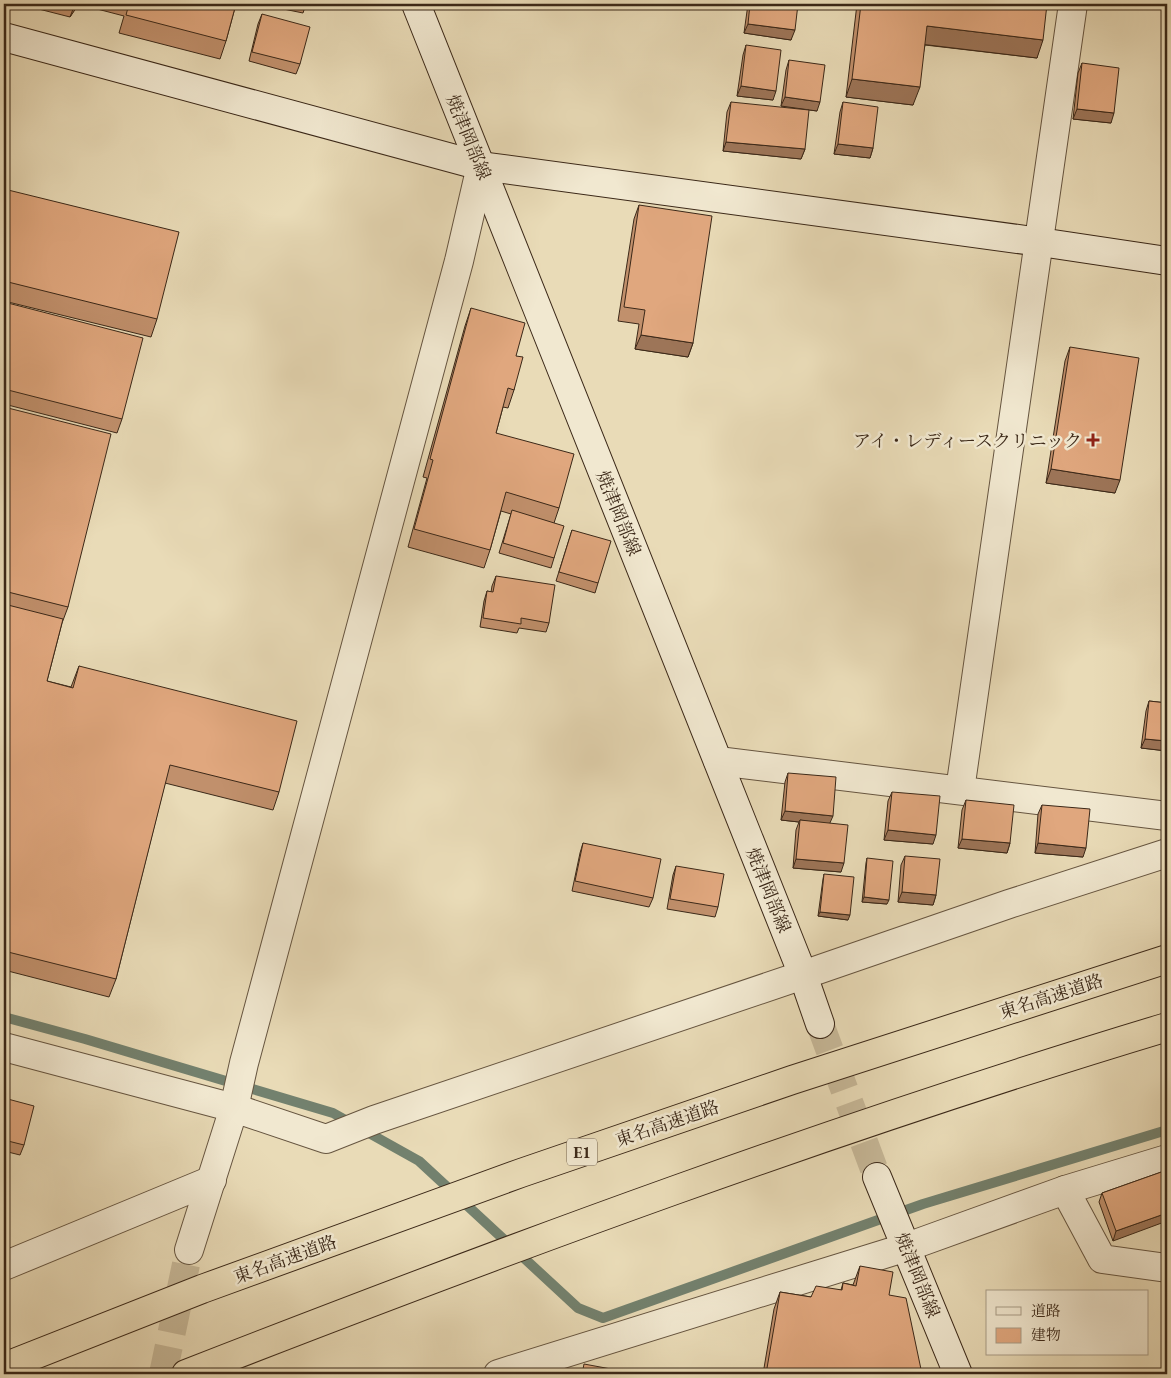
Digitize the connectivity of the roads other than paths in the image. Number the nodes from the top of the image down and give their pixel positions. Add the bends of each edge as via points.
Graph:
1 (416, 4) edge
2 (1073, 4) edge
3 (4, 37) edge
4 (481, 166) junction
5 (1040, 242) junction
6 (1167, 261) edge
7 (718, 761) junction
8 (960, 790) junction
9 (1167, 816) edge
10 (1167, 853) edge
11 (1167, 959) edge
12 (803, 976) junction
13 (820, 1024) tunnel mouth
14 (1167, 1027) edge
15 (4, 1047) edge
16 (234, 1108) junction
17 (1167, 1159) edge
18 (877, 1177) tunnel mouth
19 (212, 1180) junction
20 (1065, 1190) junction
21 (907, 1247) junction
22 (189, 1250) tunnel mouth
23 (4, 1266) edge
24 (1167, 1268) edge
25 (4, 1368) edge
26 (186, 1374) edge
27 (498, 1374) edge
28 (958, 1374) edge

1 - 4 street, 焼津岡部線
2 - 5 street
3 - 4 street
4 - 5 street
4 - 7 street, 焼津岡部線
4 - 16 street via 459,261
5 - 6 street
5 - 8 street
7 - 8 street
7 - 12 street, 焼津岡部線
8 - 9 street
10 - 12 street
11 - 25 highway, 東名高速道路 / E1 via 792,1080 521,1173 202,1289
12 - 13 street, 焼津岡部線
12 - 16 street via 326,1139
14 - 26 highway via 809,1142
15 - 16 street
16 - 19 street
17 - 20 street
18 - 21 street, 焼津岡部線
19 - 22 street
19 - 23 street
20 - 21 street
20 - 24 street via 1102,1258
21 - 27 street
21 - 28 street, 焼津岡部線

